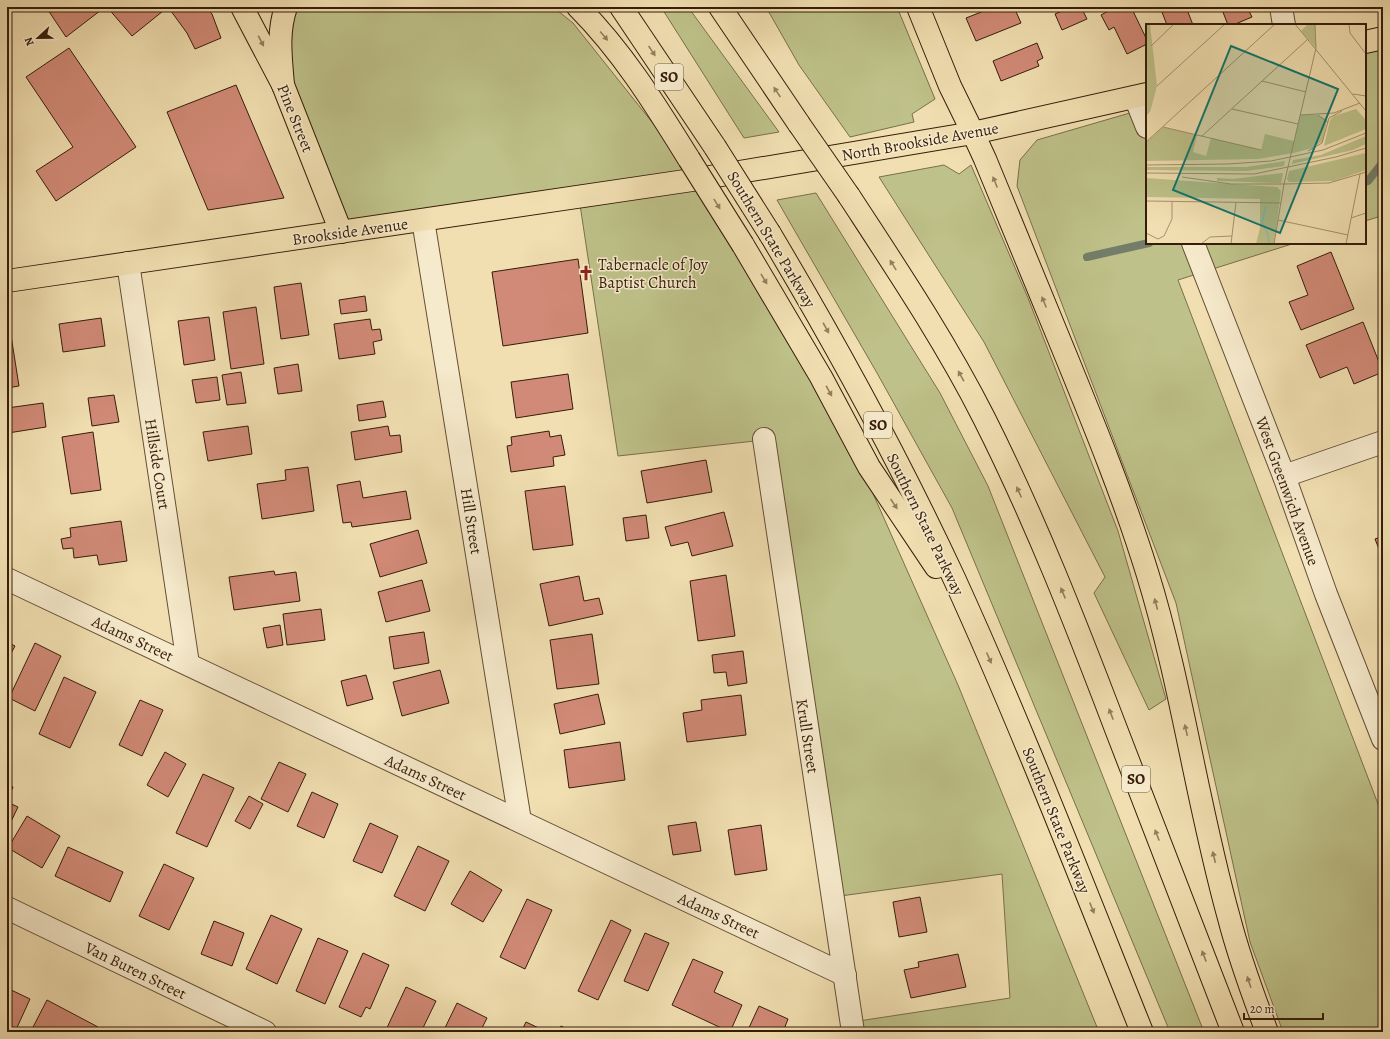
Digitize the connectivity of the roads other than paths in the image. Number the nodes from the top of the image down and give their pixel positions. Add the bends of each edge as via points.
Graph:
1 (242, 7) edge
2 (286, 7) edge
3 (578, 7) edge
4 (622, 7) edge
5 (720, 7) edge
6 (918, 7) edge
7 (1281, 7) edge
8 (1284, 24) edge
9 (1383, 38) edge
10 (1366, 42) edge
11 (283, 85) junction
12 (1141, 96) edge
13 (1146, 122) edge
14 (973, 133) junction
15 (691, 170) junction
16 (423, 220) junction
17 (341, 232) junction
18 (1192, 244) edge
19 (128, 263) junction
20 (7, 281) edge
21 (764, 440) dead end
22 (1383, 442) edge
23 (1284, 476) junction
24 (7, 579) edge
25 (974, 623) junction
26 (188, 664) junction
27 (1383, 739) edge
28 (520, 821) junction
29 (7, 908) edge
30 (845, 975) junction
31 (265, 1032) edge
32 (854, 1032) edge
33 (1142, 1032) edge
34 (1233, 1032) edge
35 (1268, 1032) edge

1 -> 11 main road, Pine Street
2 - 11 main road via 280,33
3 -> 15 main road via 622,57 646,92
4 -> 25 main road, Southern State Parkway / SO, bridge via 715,147 824,325 869,406
34 -> 5 main road, SO, bridge via 1070,610 1035,527 983,416 954,364 849,196
6 - 14 main road via 950,86
7 - 8 street
9 - 10 main road
11 - 17 main road, Pine Street
12 - 13 street
12 - 14 main road, North Brookside Avenue
14 - 15 main road, North Brookside Avenue
35 -> 14 main road via 1229,919 1170,660 1145,565 1093,422 986,159
15 - 16 main road, Brookside Avenue
15 -> 25 main road, bridge via 743,245 821,377 869,467
16 - 17 main road, Brookside Avenue
16 - 28 street, Hill Street
17 - 19 main road, Brookside Avenue
18 - 23 street, West Greenwich Avenue
19 - 20 main road, Brookside Avenue
19 - 26 street, Hillside Court
21 - 30 street, Krull Street
22 - 23 street
23 - 27 street, West Greenwich Avenue via 1326,594
24 - 26 street, Adams Street
25 -> 33 main road, Southern State Parkway / SO
26 - 28 street, Adams Street
28 - 30 street, Adams Street
29 - 31 street, Van Buren Street
30 - 32 street, Krull Street

